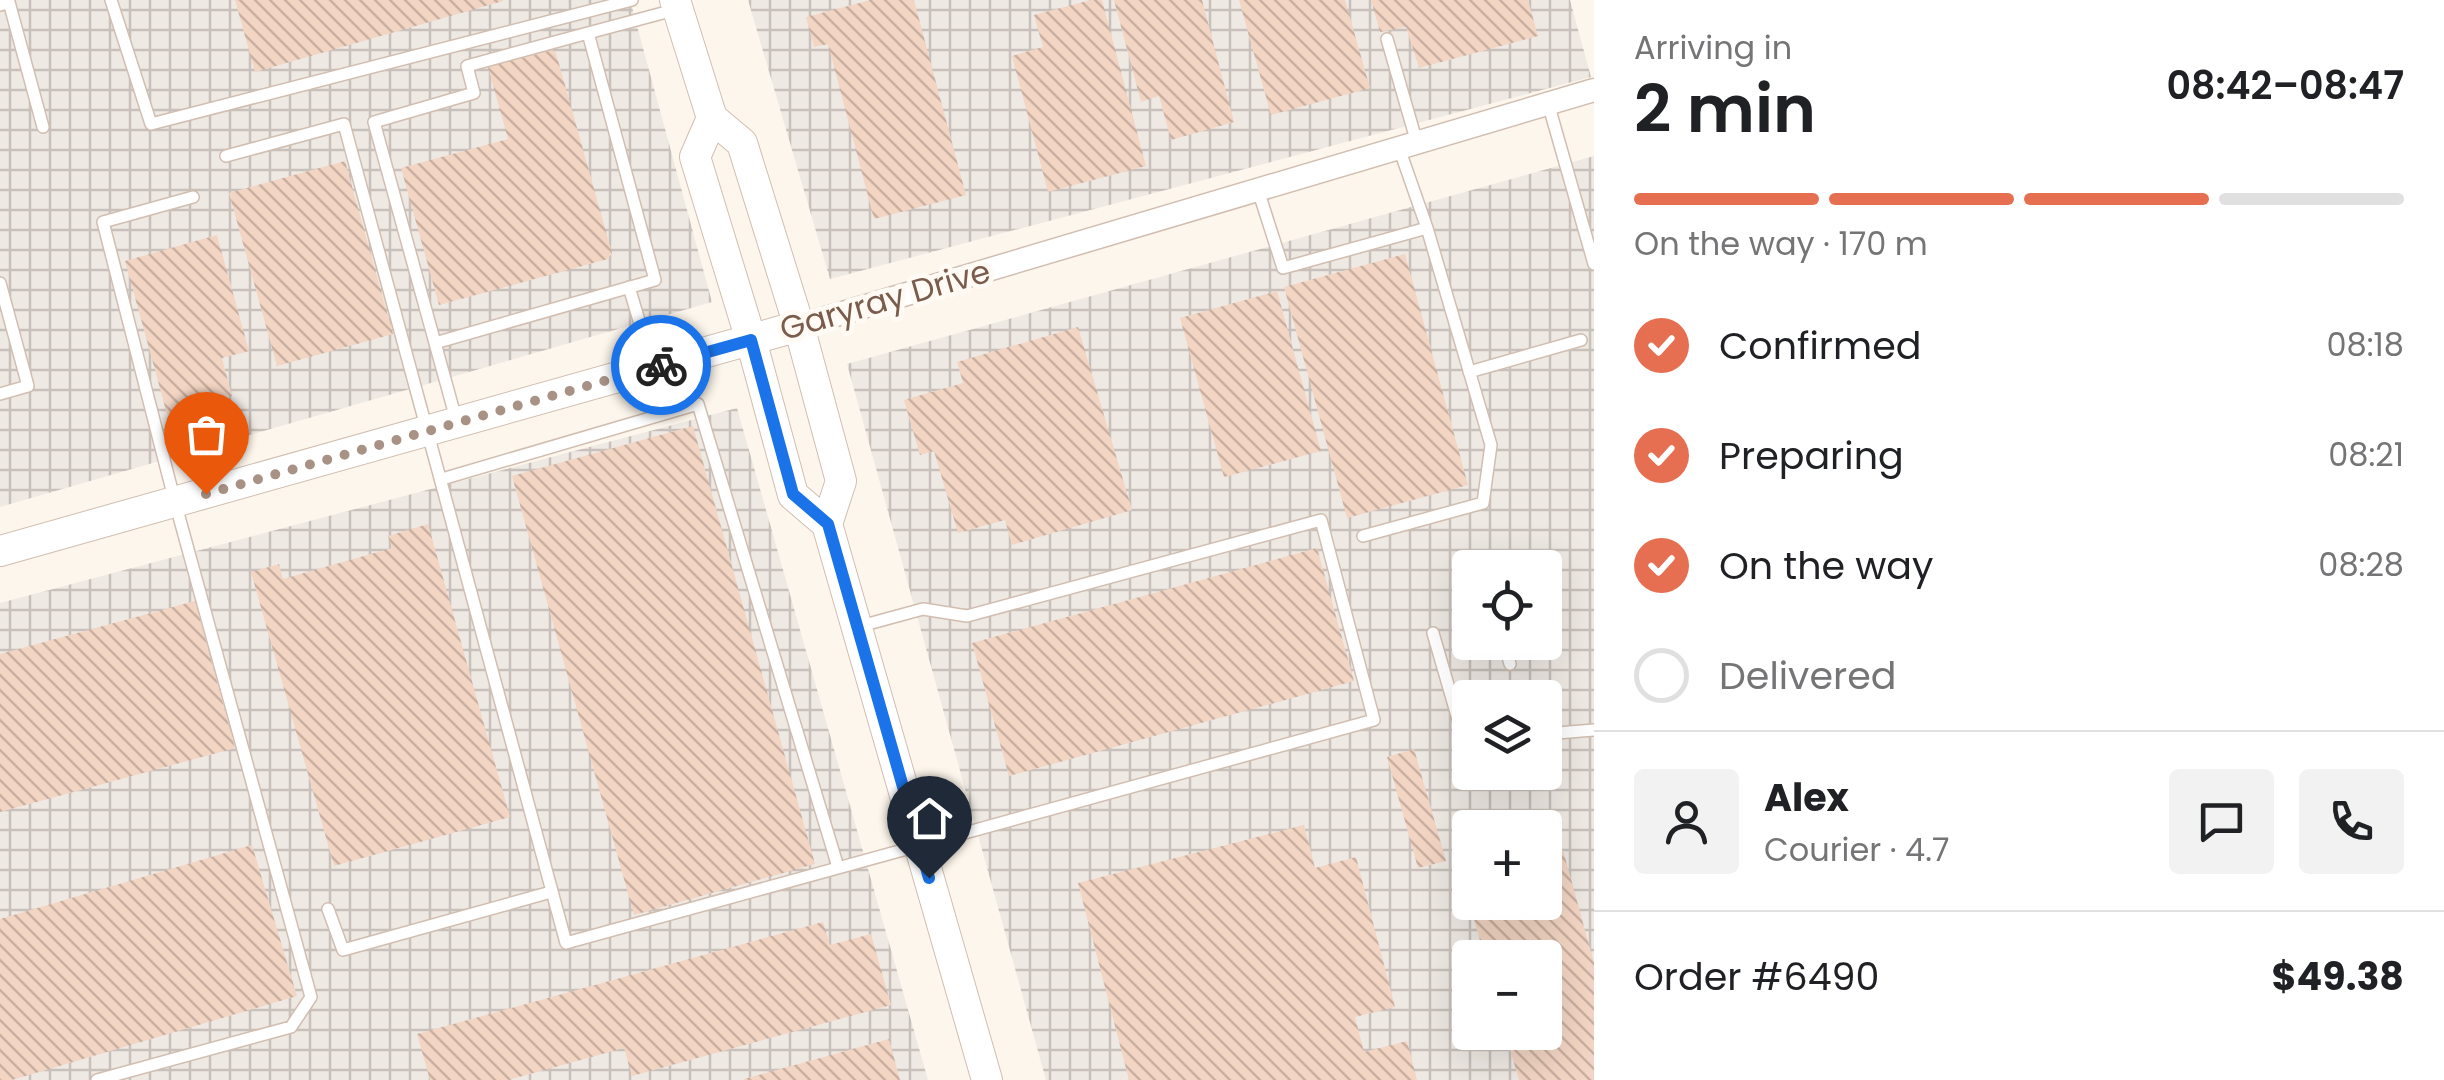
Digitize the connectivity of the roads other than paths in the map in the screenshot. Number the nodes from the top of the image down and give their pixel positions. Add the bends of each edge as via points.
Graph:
1 (110, 0) edge
2 (632, 0) edge
3 (0, 4) edge
4 (677, 5) edge
5 (588, 34) junction
6 (1388, 39) dead end
7 (1594, 90) edge
8 (1548, 104) junction
9 (712, 118) junction
10 (43, 128) dead end
11 (1408, 145) junction
12 (226, 156) dead end
13 (1258, 190) junction
14 (193, 197) dead end
15 (1426, 228) junction
16 (1594, 264) edge
17 (0, 283) edge
18 (630, 286) junction
19 (799, 326) junction
20 (751, 340) junction
21 (1581, 340) dead end
22 (436, 343) junction
23 (653, 368) junction
24 (1469, 372) junction
25 (0, 394) edge
26 (458, 423) junction
27 (428, 431) junction
28 (442, 479) junction
29 (175, 502) junction
30 (828, 524) junction
31 (1363, 536) dead end
32 (0, 552) edge
33 (857, 627) junction
34 (1433, 633) dead end
35 (1509, 660) edge
36 (1510, 664) dead end
37 (1452, 699) edge
38 (1594, 730) edge
39 (1562, 733) edge
40 (920, 844) junction
41 (838, 867) junction
42 (552, 892) junction
43 (328, 909) dead end
44 (97, 1080) edge
45 (987, 1080) edge

1 - 2 lane via 150,124
3 - 10 lane via 9,2
4 - 5 lane
4 - 9 street
5 - 18 lane via 654,280
5 - 22 lane via 467,66 474,94 374,122
6 - 11 lane
7 - 8 street, Garyray Drive
8 - 11 street, Garyray Drive
8 - 16 lane
9 - 19 street via 742,143
9 - 20 street via 695,157
11 - 13 street, Garyray Drive
11 - 15 lane
12 - 27 lane via 344,124
13 - 15 lane via 1283,268
13 - 19 street, Garyray Drive
14 - 29 lane via 103,222
15 - 24 lane
17 - 25 lane via 28,386
18 - 22 lane
18 - 23 lane
19 - 20 street, Garyray Drive
19 - 30 street via 840,480
20 - 23 street, Garyray Drive
20 - 30 street via 793,494
21 - 24 lane
22 - 26 lane
23 - 26 street, Garyray Drive
24 - 31 lane via 1491,445 1483,503
26 - 27 street, Garyray Drive
27 - 28 lane
27 - 29 street, Garyray Drive
28 - 41 lane via 698,404
28 - 42 lane
29 - 32 street, Garyray Drive
29 - 44 lane via 311,997 291,1027
30 - 33 street
33 - 40 street
33 - 40 lane via 923,609 967,616 1320,520 1374,720
34 - 37 lane
35 - 36 lane
38 - 39 lane
40 - 41 lane
40 - 45 street
41 - 42 lane via 566,942
42 - 43 lane via 343,950

